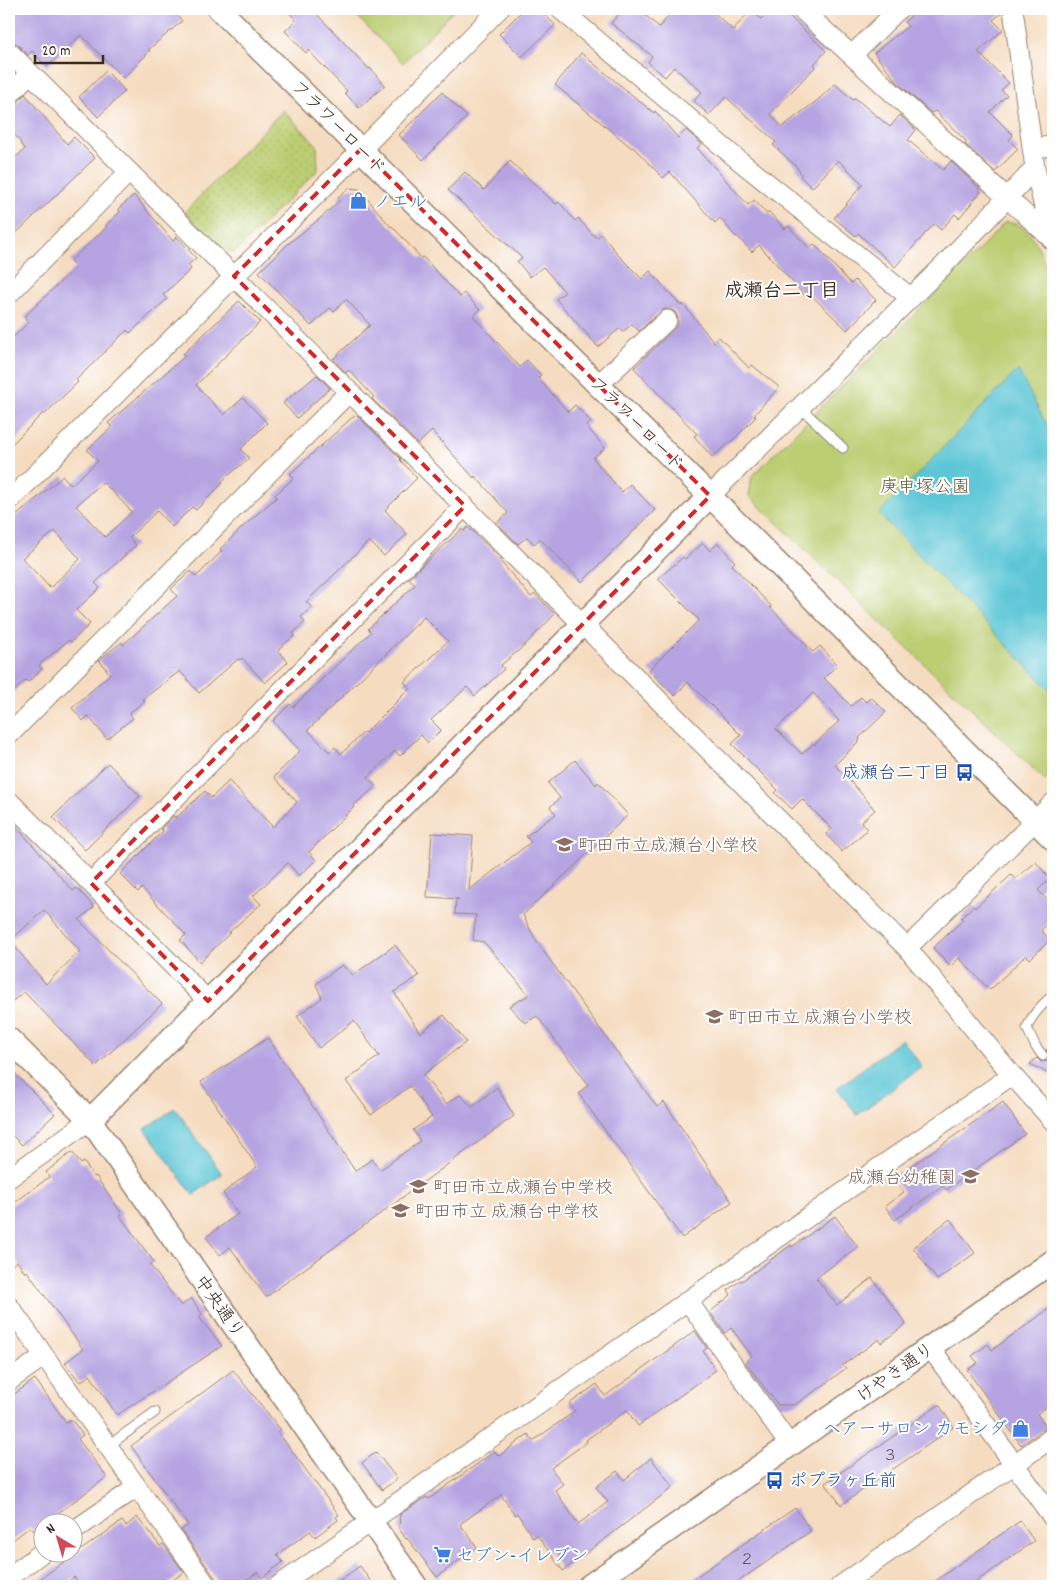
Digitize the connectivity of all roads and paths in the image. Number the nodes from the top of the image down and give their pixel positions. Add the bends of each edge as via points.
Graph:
1 (219, 9) edge
2 (499, 9) edge
3 (560, 9) edge
4 (801, 9) edge
5 (899, 9) edge
6 (1013, 9) edge
7 (9, 52) edge
8 (852, 55) junction
9 (30, 73) junction
10 (9, 95) edge
11 (1053, 146) edge
12 (1032, 148) junction
13 (361, 149) junction
14 (1035, 168) junction
15 (129, 172) junction
16 (1007, 198) junction
17 (1052, 243) edge
18 (234, 276) junction
19 (9, 294) edge
20 (911, 298) junction
21 (666, 320) dead end
22 (598, 384) junction
23 (349, 392) junction
24 (800, 407) junction
25 (843, 448) dead end
26 (710, 496) junction
27 (9, 501) edge
28 (465, 506) junction
29 (582, 623) junction
30 (9, 735) edge
31 (9, 801) edge
32 (1053, 803) edge
33 (1035, 820) junction
34 (1053, 839) edge
35 (91, 883) junction
36 (907, 948) junction
37 (1053, 995) edge
38 (208, 1001) junction
39 (9, 1039) edge
40 (1043, 1056) dead end
41 (1012, 1074) junction
42 (90, 1120) junction
43 (1053, 1121) edge
44 (9, 1178) edge
45 (1053, 1261) edge
46 (688, 1301) junction
47 (9, 1306) edge
48 (930, 1347) junction
49 (44, 1356) junction
50 (9, 1381) edge
51 (155, 1412) dead end
52 (1053, 1438) edge
53 (108, 1446) junction
54 (790, 1446) junction
55 (1015, 1464) junction
56 (137, 1487) junction
57 (1053, 1518) edge
58 (371, 1522) junction
59 (82, 1525) edge
60 (32, 1561) edge
61 (9, 1577) edge
62 (207, 1586) edge
63 (278, 1586) edge
64 (416, 1586) edge
65 (589, 1586) edge
66 (840, 1586) edge

1 - 13 street, フラワーロード
2 - 13 street
3 - 20 street via 736,158
4 - 8 street
5 - 8 street
6 - 12 street
7 - 9 street
8 - 16 street
9 - 10 street
9 - 15 street
11 - 12 street
12 - 14 street
13 - 18 street
13 - 22 street, フラワーロード
14 - 16 street
14 - 17 street
15 - 18 street
15 - 19 street
16 - 17 street
16 - 20 street
18 - 23 street
18 - 27 street
20 - 24 street
21 - 22 street
22 - 26 street, フラワーロード
23 - 28 street
23 - 30 street
24 - 25 lane
24 - 26 street
26 - 29 street
26 - 33 street, フラワーロード
28 - 29 street
28 - 35 street
29 - 36 street
29 - 38 street
31 - 35 street
32 - 33 street
33 - 34 street, フラワーロード
33 - 36 street
35 - 38 street
36 - 41 street
37 - 40 lane via 1040,1007 1027,1028
38 - 42 street
39 - 42 street, 中央通り
41 - 43 street
41 - 46 street
42 - 44 street
42 - 58 street, 中央通り
45 - 48 street, けやき通り
46 - 54 street
46 - 58 street
47 - 49 street
48 - 54 street, けやき通り
48 - 55 street
49 - 50 street
49 - 53 street
51 - 53 lane
52 - 55 street
53 - 56 street
54 - 65 street, けやき通り
55 - 57 street
55 - 66 street
56 - 59 street
56 - 62 street
58 - 63 street
58 - 64 street, 中央通り
60 - 61 street

